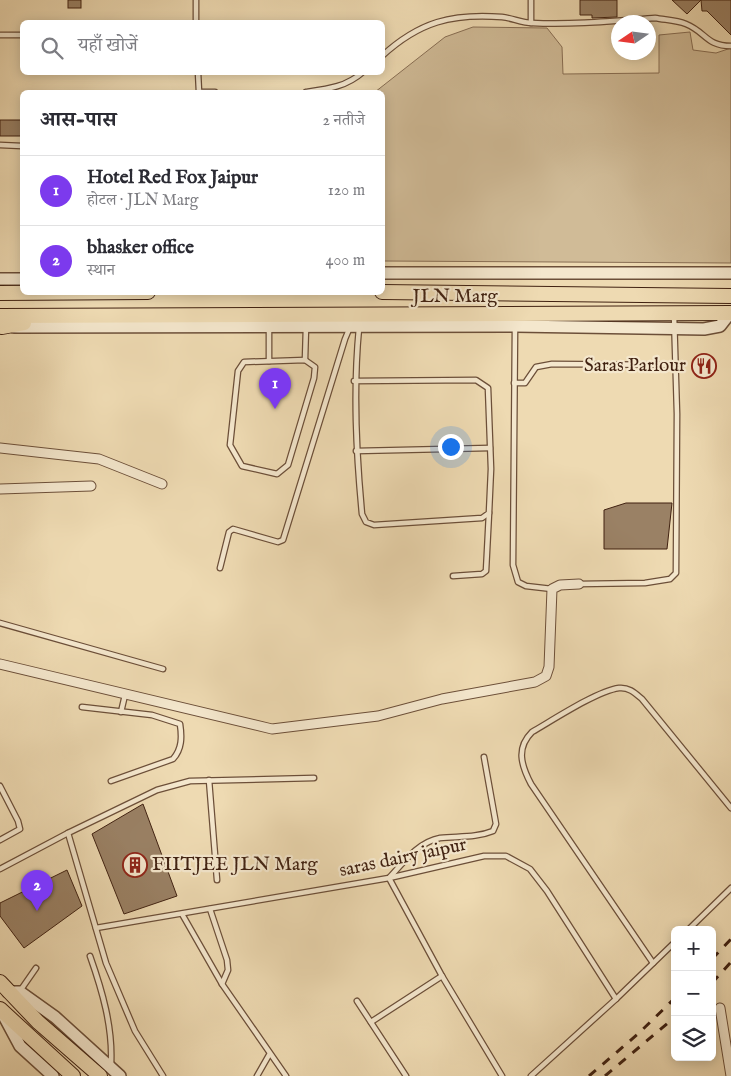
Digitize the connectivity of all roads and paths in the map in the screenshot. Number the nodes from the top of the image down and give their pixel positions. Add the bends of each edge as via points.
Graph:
1 (196, 0) edge
2 (531, 0) edge
3 (196, 20) edge
4 (531, 23) junction
5 (0, 35) edge
6 (20, 35) edge
7 (731, 46) edge
8 (385, 53) edge
9 (198, 75) edge
10 (360, 75) edge
11 (199, 90) edge
12 (319, 90) edge
13 (0, 145) edge
14 (20, 146) edge
15 (385, 273) edge
16 (731, 273) edge
17 (0, 279) edge
18 (20, 279) edge
19 (385, 292) edge
20 (0, 293) edge
21 (20, 293) edge
22 (731, 296) edge
23 (674, 314) junction
24 (729, 318) edge
25 (201, 321) junction
26 (515, 321) junction
27 (356, 322) junction
28 (1, 323) edge
29 (269, 326) junction
30 (306, 326) junction
31 (674, 329) junction
32 (305, 360) junction
33 (268, 361) junction
34 (676, 365) junction
35 (354, 381) junction
36 (514, 383) junction
37 (0, 448) edge
38 (490, 448) junction
39 (356, 451) junction
40 (162, 484) dead end
41 (91, 486) dead end
42 (0, 488) edge
43 (489, 512) junction
44 (220, 568) dead end
45 (453, 576) dead end
46 (579, 584) joint
47 (552, 589) junction
48 (0, 623) edge
49 (0, 664) edge
50 (163, 669) dead end
51 (125, 695) junction
52 (82, 707) dead end
53 (121, 712) junction
54 (484, 757) dead end
55 (314, 778) dead end
56 (209, 780) junction
57 (111, 781) dead end
58 (0, 786) edge
59 (731, 808) edge
60 (68, 833) junction
61 (0, 840) edge
62 (0, 869) edge
63 (389, 878) junction
64 (217, 880) dead end
65 (731, 888) edge
66 (210, 909) junction
67 (182, 914) junction
68 (692, 926) edge
69 (96, 928) junction
70 (671, 946) edge
71 (90, 956) dead end
72 (653, 963) junction
73 (36, 968) dead end
74 (442, 976) junction
75 (222, 984) junction
76 (9, 989) edge
77 (616, 999) junction
78 (357, 1001) dead end
79 (720, 1008) dead end
80 (1, 1010) edge
81 (371, 1022) junction
82 (269, 1055) junction
83 (105, 1072) edge
84 (53, 1076) edge
85 (73, 1076) edge
86 (120, 1076) edge
87 (163, 1076) edge
88 (257, 1076) edge
89 (286, 1076) edge
90 (406, 1076) edge
91 (502, 1076) edge
92 (531, 1076) edge
93 (731, 1076) edge

1 - 3 lane
2 - 4 lane
4 - 7 lane via 655,18 687,24 710,43
4 - 8 lane via 504,17 440,20 402,38
5 - 6 lane
9 - 11 lane
10 - 12 lane via 338,87
13 - 14 lane
15 - 16 street
17 - 18 street
19 - 22 main road, JLN Marg
20 - 21 main road
23 - 24 main road, JLN Marg
23 - 26 main road, JLN Marg
23 - 31 lane
24 - 31 street via 715,328
25 - 27 main road, JLN Marg
25 - 28 street
25 - 28 main road, JLN Marg via 54,317
25 - 29 street
26 - 27 main road, JLN Marg
26 - 31 street
26 - 36 lane
27 - 30 street
27 - 35 lane
27 - 44 lane via 345,339 283,540 278,542 233,529 229,532
29 - 30 street
29 - 33 lane
30 - 32 lane
31 - 34 lane
32 - 33 lane
32 - 33 lane via 315,367 314,378 288,465 278,474 242,466 230,445 238,370 244,362
34 - 36 lane via 552,364 536,367 525,382
34 - 46 lane via 676,573 670,579 645,583
35 - 38 lane via 476,380 488,388
35 - 39 lane
36 - 47 lane via 512,544 515,573 518,582 526,586
37 - 40 street via 99,459
38 - 39 lane
38 - 43 lane
39 - 43 lane via 362,514 366,522 482,518
41 - 42 street
43 - 45 lane via 486,571
46 - 47 street
47 - 51 street via 549,667 546,676 535,682 442,699 378,716 272,729
48 - 50 lane
49 - 51 street
51 - 53 lane
52 - 53 lane
53 - 57 lane via 172,720 180,724 182,736 173,759
54 - 63 lane via 496,824 493,831 428,842 413,851
55 - 56 lane
56 - 60 lane via 190,780 157,790
56 - 64 lane
58 - 61 lane via 20,828
59 - 72 lane via 632,690 620,688 605,692 524,739 521,758 531,784
60 - 62 lane
60 - 69 lane
63 - 66 lane, saras dairy jaipur
63 - 74 lane
63 - 77 lane, saras dairy jaipur via 484,856 506,856 530,869 547,891
65 - 68 lane
66 - 67 lane, saras dairy jaipur
66 - 75 lane via 227,960 228,970
67 - 69 lane, saras dairy jaipur
67 - 75 lane
69 - 87 lane via 106,963 136,1031
70 - 72 lane
71 - 83 lane via 111,1042
72 - 77 lane
73 - 76 lane
74 - 81 lane
74 - 91 lane
75 - 82 lane
76 - 83 main road via 38,1022
76 - 83 street via 55,1017
77 - 92 lane
78 - 81 lane
79 - 93 street
80 - 84 street via 20,1046
80 - 85 main road
81 - 90 lane
82 - 88 lane
82 - 89 lane
83 - 86 street

